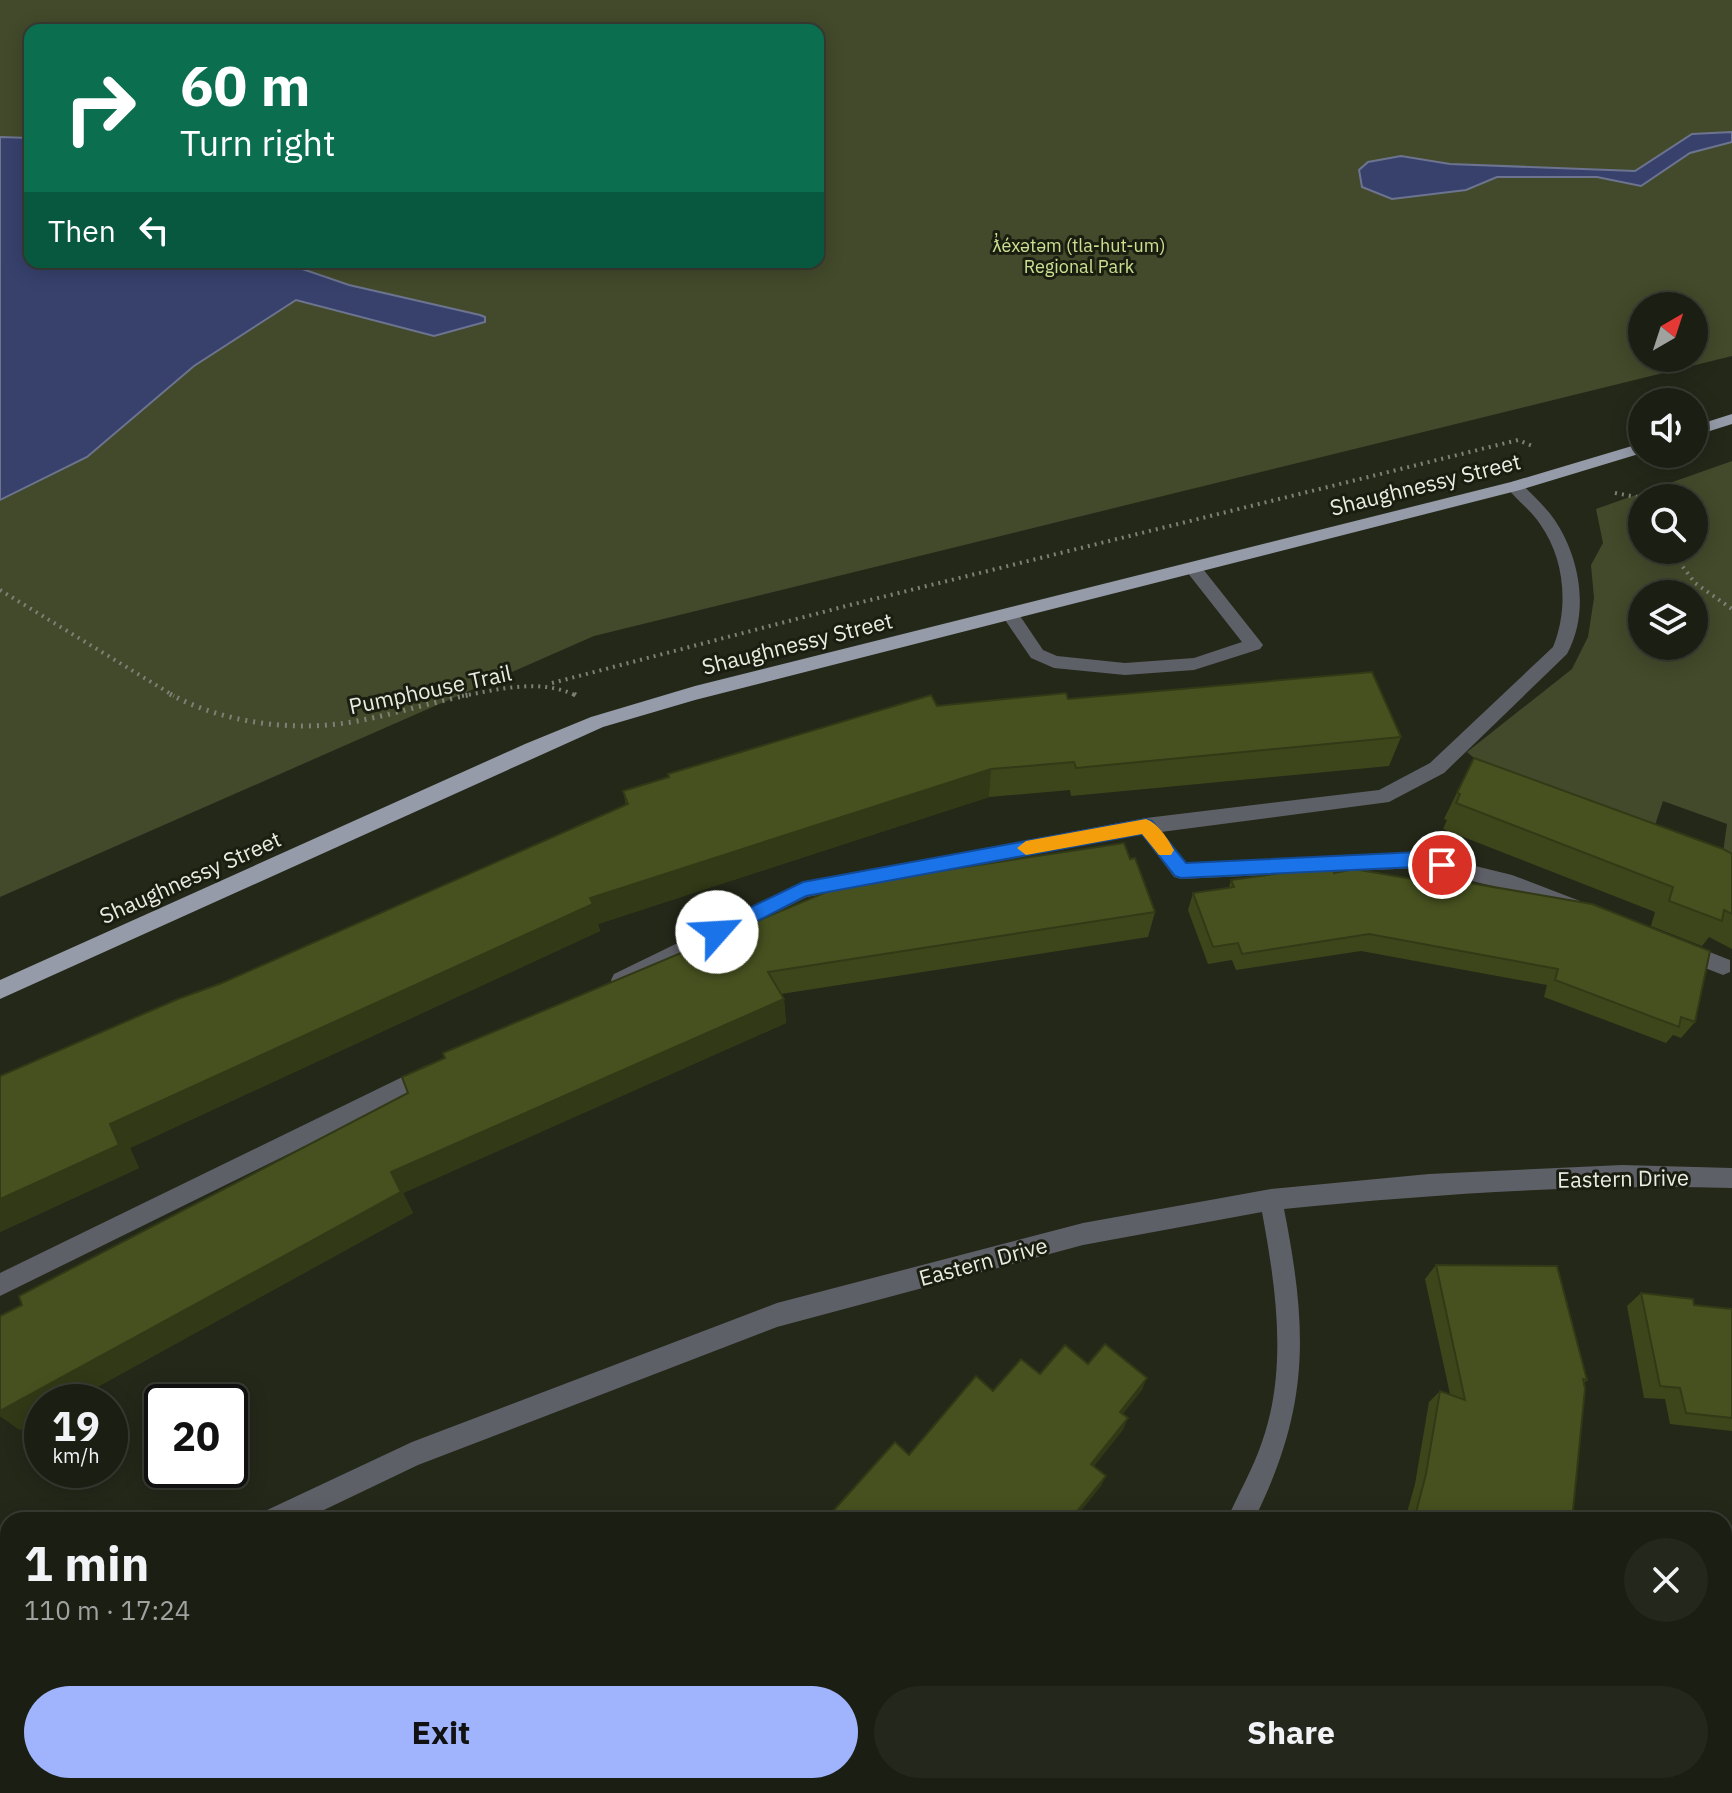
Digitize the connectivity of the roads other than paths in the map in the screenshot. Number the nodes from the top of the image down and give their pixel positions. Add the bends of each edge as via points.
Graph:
1 (1732, 419) edge
2 (1708, 427) edge
3 (1628, 452) edge
4 (1514, 486) junction
5 (1193, 568) junction
6 (1010, 614) junction
7 (1146, 826) junction
8 (1597, 916) edge
9 (1667, 944) edge
10 (1723, 966) dead end
11 (602, 989) edge
12 (0, 990) edge
13 (444, 1066) edge
14 (1732, 1178) edge
15 (1271, 1200) junction
16 (0, 1285) edge
17 (291, 1512) edge
18 (1244, 1512) edge

1 - 2 main road
3 - 4 main road, Shaughnessy Street
4 - 5 main road, Shaughnessy Street
4 - 7 street via 1552,527 1567,563 1570,633 1561,650 1437,768 1382,797
5 - 6 main road, Shaughnessy Street
5 - 6 street via 1254,645 1194,664 1125,669 1054,662 1037,654
6 - 12 main road, Shaughnessy Street via 597,722
7 - 8 street via 1181,871 1418,860 1512,883
7 - 11 street via 803,890
9 - 10 street
13 - 16 street
14 - 15 street, Eastern Drive via 1607,1175 1429,1184
15 - 17 street, Eastern Drive via 1083,1234 777,1315 412,1455
15 - 18 street via 1286,1273 1290,1366 1283,1420

